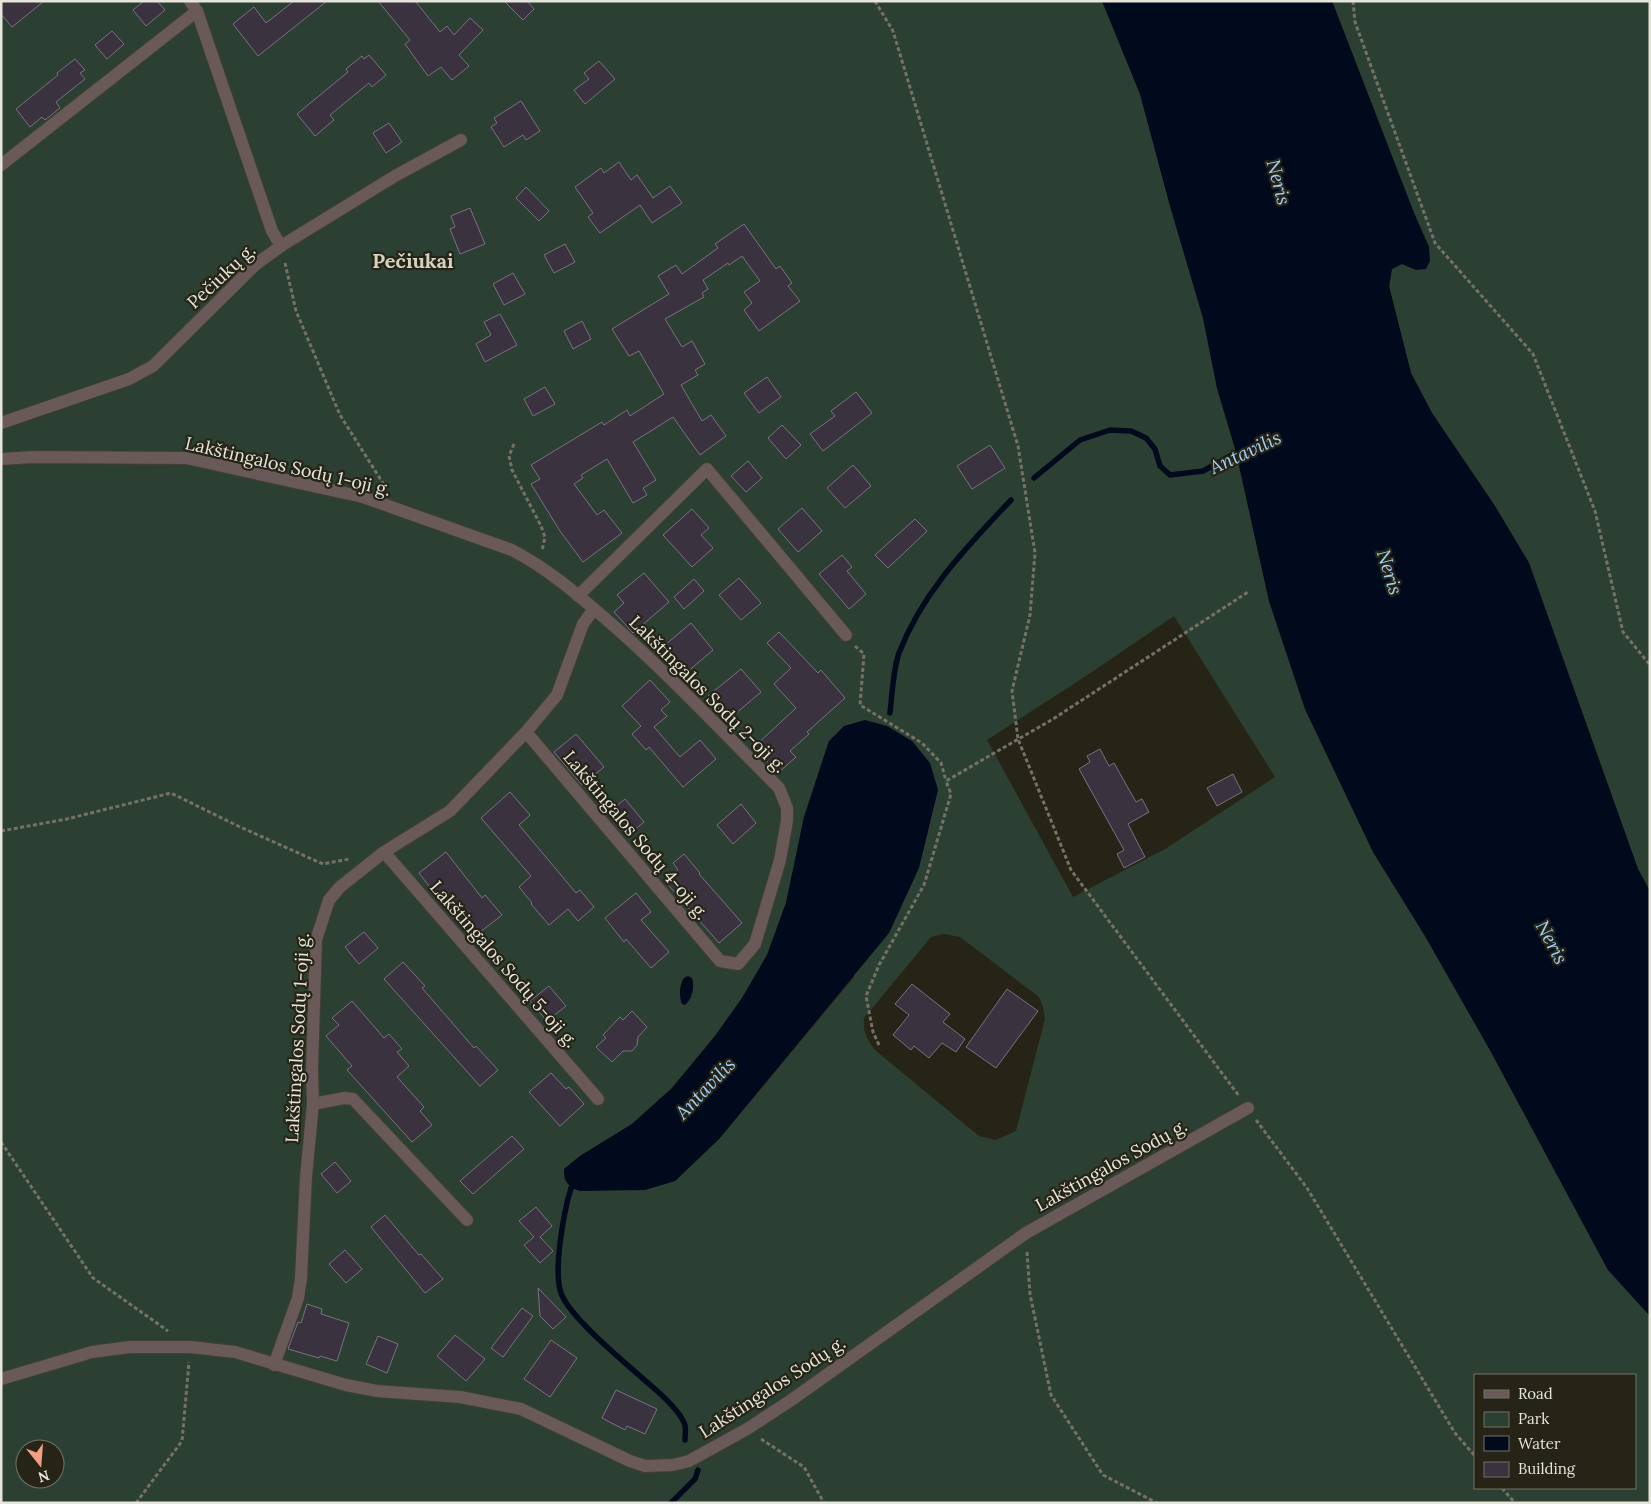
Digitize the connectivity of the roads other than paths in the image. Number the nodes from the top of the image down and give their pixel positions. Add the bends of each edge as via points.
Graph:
1 (194, 6) edge
2 (461, 140) dead end
3 (1, 165) edge
4 (281, 246) junction
5 (1, 423) edge
6 (1, 459) edge
7 (578, 596) junction
8 (594, 609) junction
9 (846, 635) road end
10 (526, 732) junction
11 (384, 852) junction
12 (720, 961) joint
13 (598, 1099) dead end
14 (313, 1104) junction
15 (1248, 1108) road end
16 (467, 1220) dead end
17 (274, 1364) junction
18 (1, 1379) edge

1 - 3 street
1 - 4 street via 272,231
2 - 4 street, Pečiukų g.
4 - 5 street, Pečiukų g. via 255,265 153,366 129,379
6 - 7 street, Lakštingalos Sodų 1-oji g. via 186,458 363,497 512,550 535,562
7 - 8 street, Lakštingalos Sodų 1-oji g.
7 - 9 street via 708,469
8 - 10 street, Lakštingalos Sodų 1-oji g. via 583,624 557,695
8 - 12 street, Lakštingalos Sodų 2-oji g. via 648,656 783,796 787,821 780,860 755,944 738,964
10 - 11 street, Lakštingalos Sodų 1-oji g. via 450,811
10 - 12 street, Lakštingalos Sodų 4-oji g.
11 - 13 street, Lakštingalos Sodų 5-oji g.
11 - 14 street, Lakštingalos Sodų 1-oji g. via 340,887 329,900 316,940
14 - 16 street via 344,1098 353,1100
14 - 17 street, Lakštingalos Sodų 1-oji g. via 301,1278 298,1298
15 - 17 street, Lakštingalos Sodų g. via 1026,1234 790,1401 689,1461 645,1466 521,1409 460,1397 377,1392
17 - 18 street, Lakštingalos Sodų g. via 235,1352 190,1347 130,1347 92,1352

